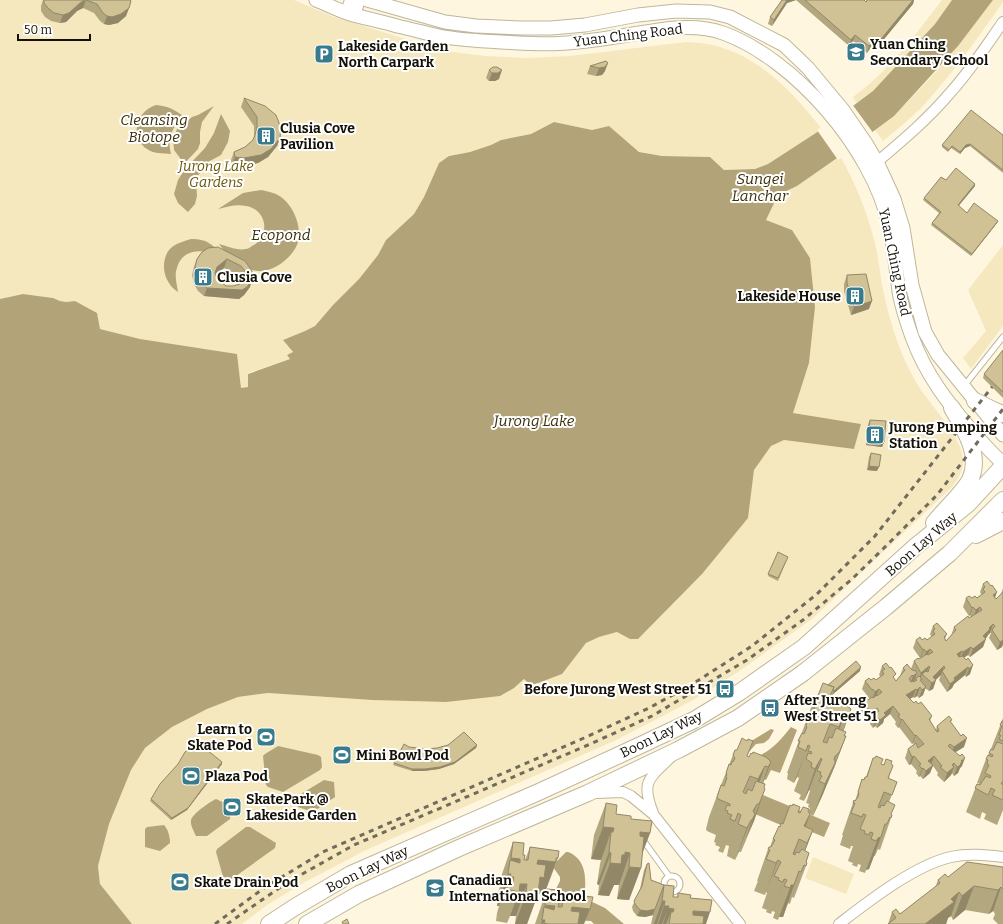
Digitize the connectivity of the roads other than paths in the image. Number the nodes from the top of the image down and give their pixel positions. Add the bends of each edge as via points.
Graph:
1 (316, 0) edge
2 (360, 0) edge
3 (367, 0) edge
4 (350, 9) edge
5 (1003, 22) edge
6 (453, 23) junction
7 (451, 38) junction
8 (838, 114) junction
9 (872, 164) junction
10 (1003, 337) edge
11 (963, 387) junction
12 (975, 401) junction
13 (952, 408) junction
14 (1003, 414) edge
15 (1003, 435) edge
16 (1003, 463) edge
17 (1003, 466) edge
18 (1003, 500) edge
19 (1003, 521) edge
20 (916, 546) junction
21 (950, 553) junction
22 (678, 750) junction
23 (588, 793) junction
24 (653, 814) junction
25 (640, 835) edge
26 (432, 838) junction
27 (459, 848) junction
28 (1003, 857) edge
29 (669, 876) junction
30 (679, 889) junction
31 (684, 894) edge
32 (269, 924) edge
33 (307, 924) edge
34 (740, 924) edge
35 (839, 924) edge

1 - 4 street, Yuan Ching Road
2 - 4 street
3 - 6 street, Yuan Ching Road
4 - 7 street, Yuan Ching Road
5 - 9 street via 951,93 912,132
6 - 7 street
6 - 8 street, Yuan Ching Road via 551,28 676,11 710,12 730,17 784,45 808,68
7 - 8 street, Yuan Ching Road via 550,44 666,28 707,29 748,44 772,59
8 - 9 street, Yuan Ching Road
9 - 11 street, Yuan Ching Road via 894,199 903,228 912,285 925,332 938,355
9 - 13 street, Yuan Ching Road via 889,223 899,293 912,338 937,388
10 - 11 lane
11 - 12 street, Yuan Ching Road
12 - 14 main road
12 - 15 street, Yuan Ching Road
13 - 16 street, Yuan Ching Road
13 - 20 main road via 970,444 974,467 970,480
17 - 20 main road, Boon Lay Way via 968,504
18 - 21 main road, Boon Lay Way
19 - 21 main road
20 - 26 main road, Boon Lay Way via 804,647 740,692 694,720 548,788
21 - 22 main road, Boon Lay Way via 803,673 738,718
22 - 23 main road, Boon Lay Way
22 - 24 street via 651,777 646,791
23 - 24 street via 623,792
23 - 27 main road, Boon Lay Way
24 - 34 street
25 - 29 lane
26 - 27 main road via 428,844 430,849
26 - 32 main road, Boon Lay Way via 351,874
27 - 33 main road, Boon Lay Way via 358,894
28 - 35 street via 950,857 902,880
29 - 30 lane via 679,879
29 - 30 lane via 664,883 667,890 675,892
30 - 31 lane

